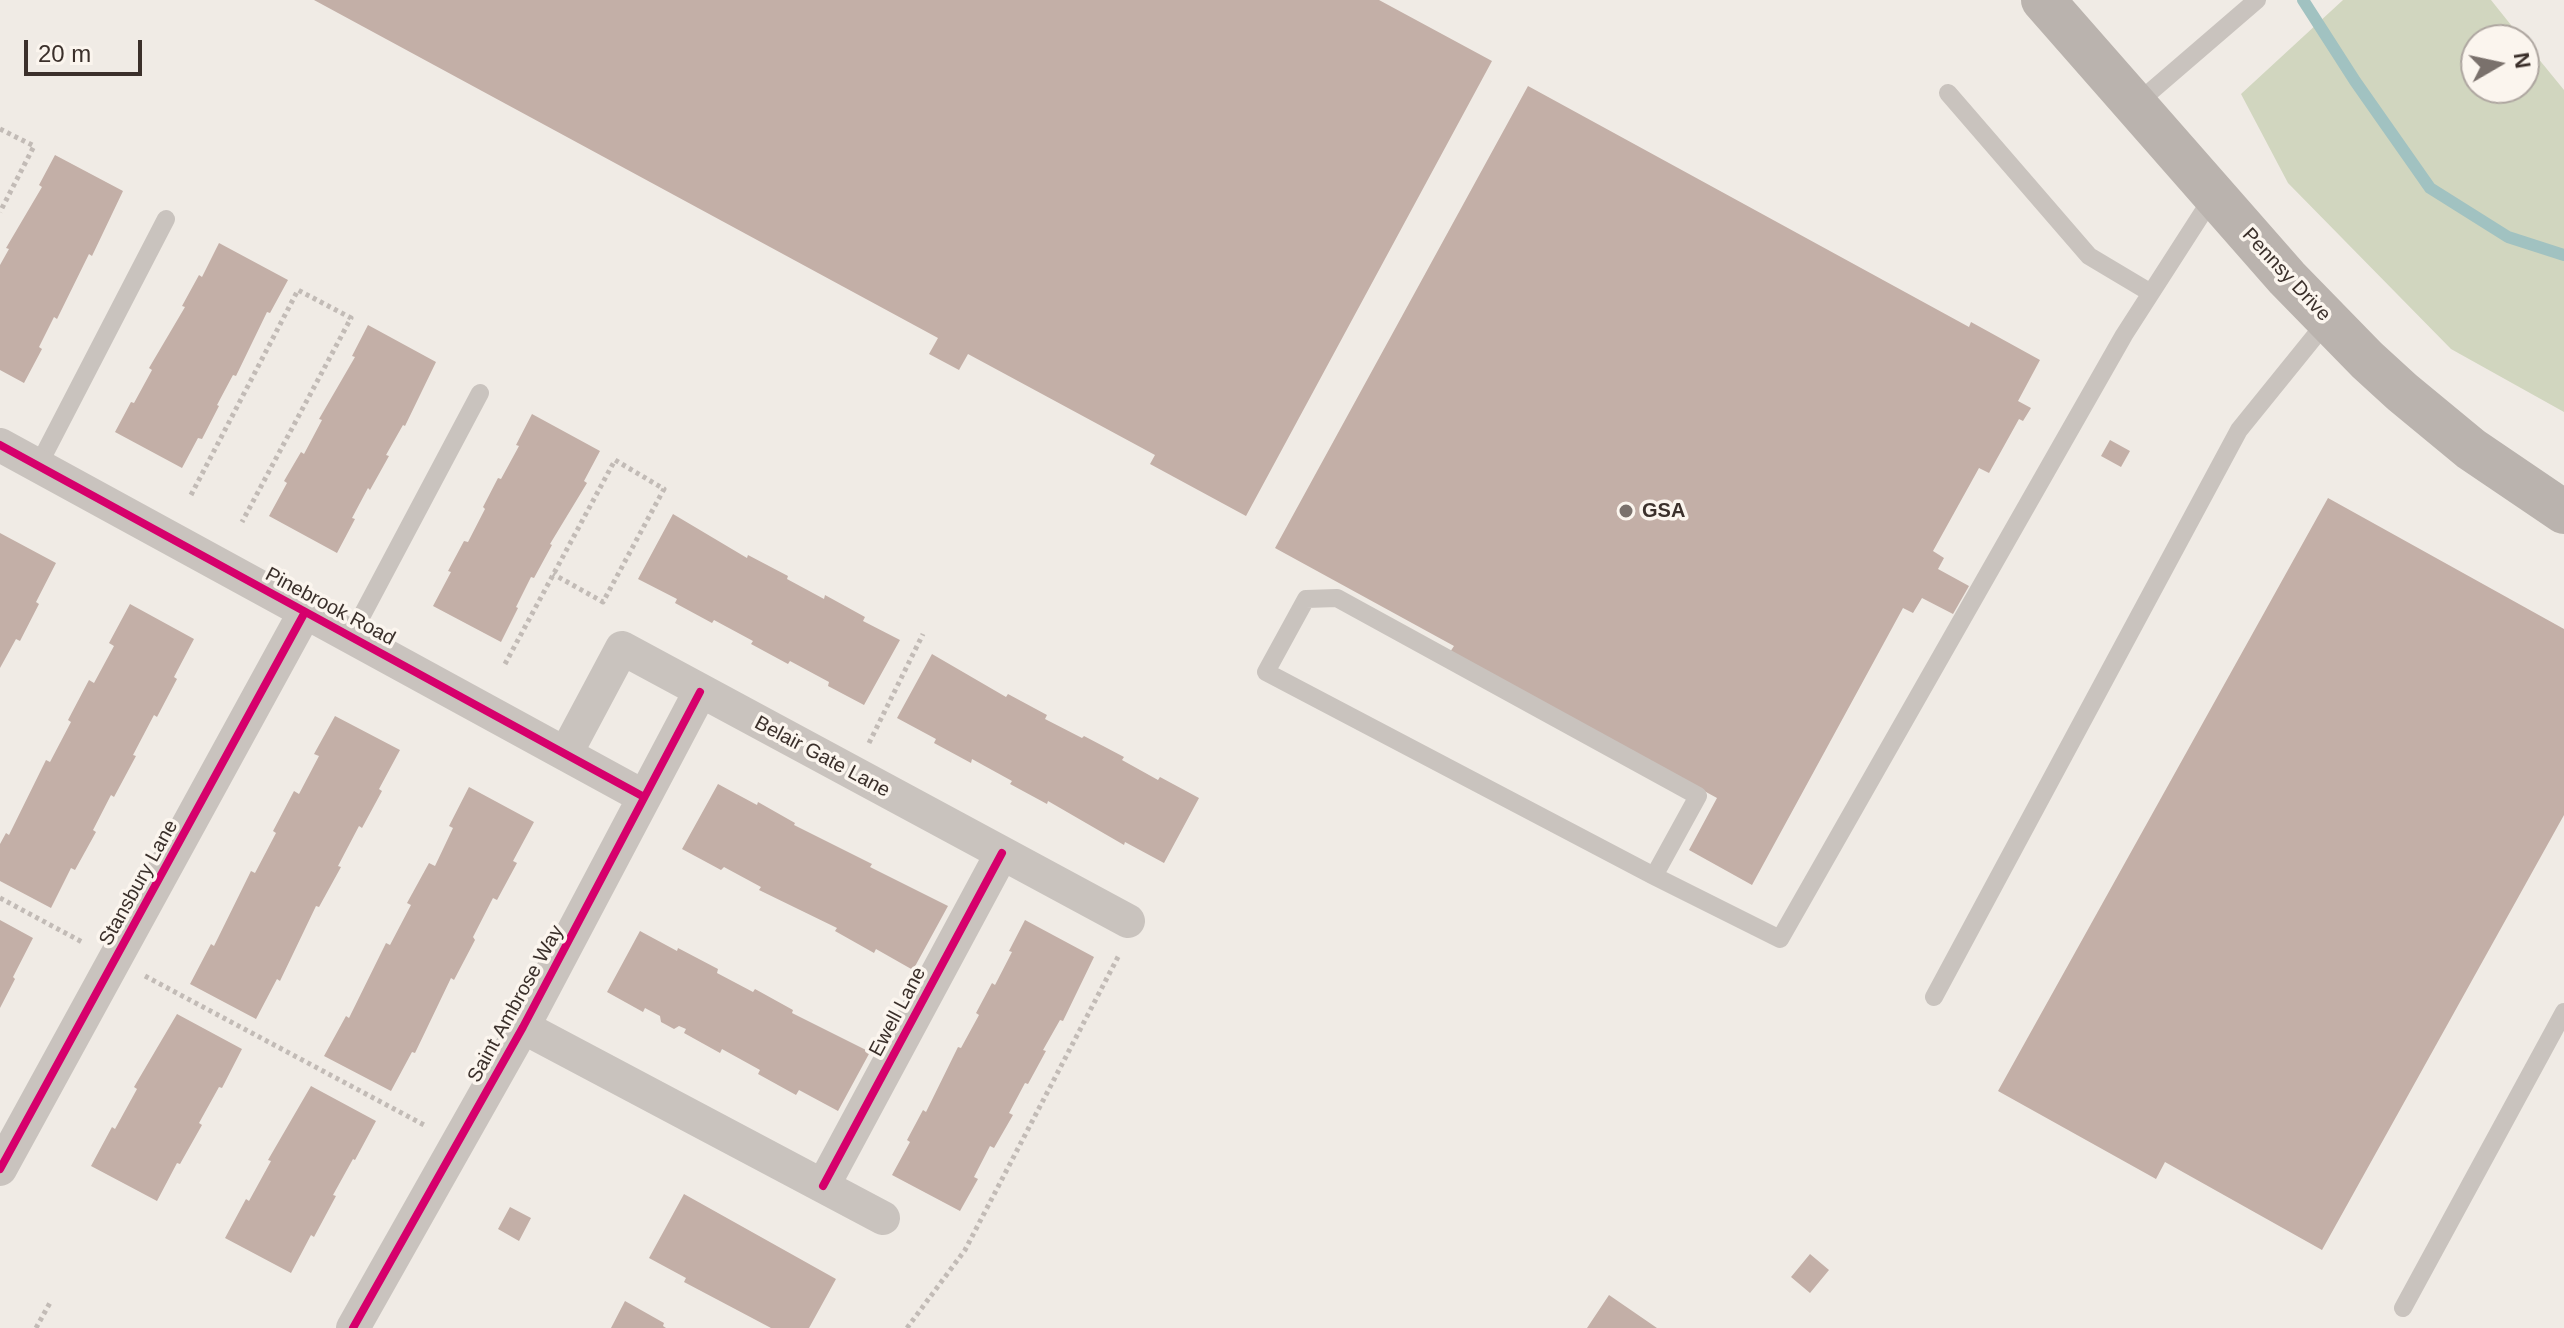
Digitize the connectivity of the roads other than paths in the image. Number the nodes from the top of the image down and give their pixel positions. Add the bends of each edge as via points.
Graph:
1 (2043, 0) edge
2 (2257, 0) edge
3 (1948, 93) dead end
4 (2135, 105) junction
5 (2214, 195) junction
6 (166, 219) dead end
7 (2151, 293) junction
8 (2328, 320) junction
9 (480, 393) dead end
10 (0, 445) edge
11 (38, 466) junction
12 (2564, 512) edge
13 (305, 612) junction
14 (351, 636) junction
15 (700, 692) junction
16 (566, 753) junction
17 (644, 797) junction
18 (1002, 853) junction
19 (1654, 876) junction
20 (1125, 936) road end
21 (1934, 997) dead end
22 (2564, 1012) edge
23 (523, 1027) junction
24 (0, 1169) edge
25 (823, 1186) junction
26 (883, 1218) dead end
27 (2403, 1308) dead end
28 (353, 1328) edge

1 - 4 main road, Pennsy Drive
2 - 4 lane
3 - 7 lane via 2089,256
4 - 5 main road, Pennsy Drive
5 - 7 lane
5 - 8 main road, Pennsy Drive
6 - 11 lane
7 - 19 lane via 1780,939
8 - 12 main road, Pennsy Drive via 2471,449
8 - 21 lane via 2239,430
9 - 14 lane
10 - 11 street, Pinebrook Road
11 - 13 street, Pinebrook Road
13 - 14 street, Pinebrook Road
13 - 24 street, Stansbury Lane
14 - 16 street, Pinebrook Road
15 - 16 street, Belair Gate Lane via 622,648
15 - 17 street, Saint Ambrose Way
15 - 18 street, Belair Gate Lane
16 - 17 street, Pinebrook Road
17 - 23 street, Saint Ambrose Way
18 - 20 street, Belair Gate Lane
18 - 25 street, Ewell Lane
19 - 19 lane via 1266,672 1306,599 1337,598 1698,796
22 - 27 lane
23 - 25 street
23 - 28 street, Saint Ambrose Way
25 - 26 street

